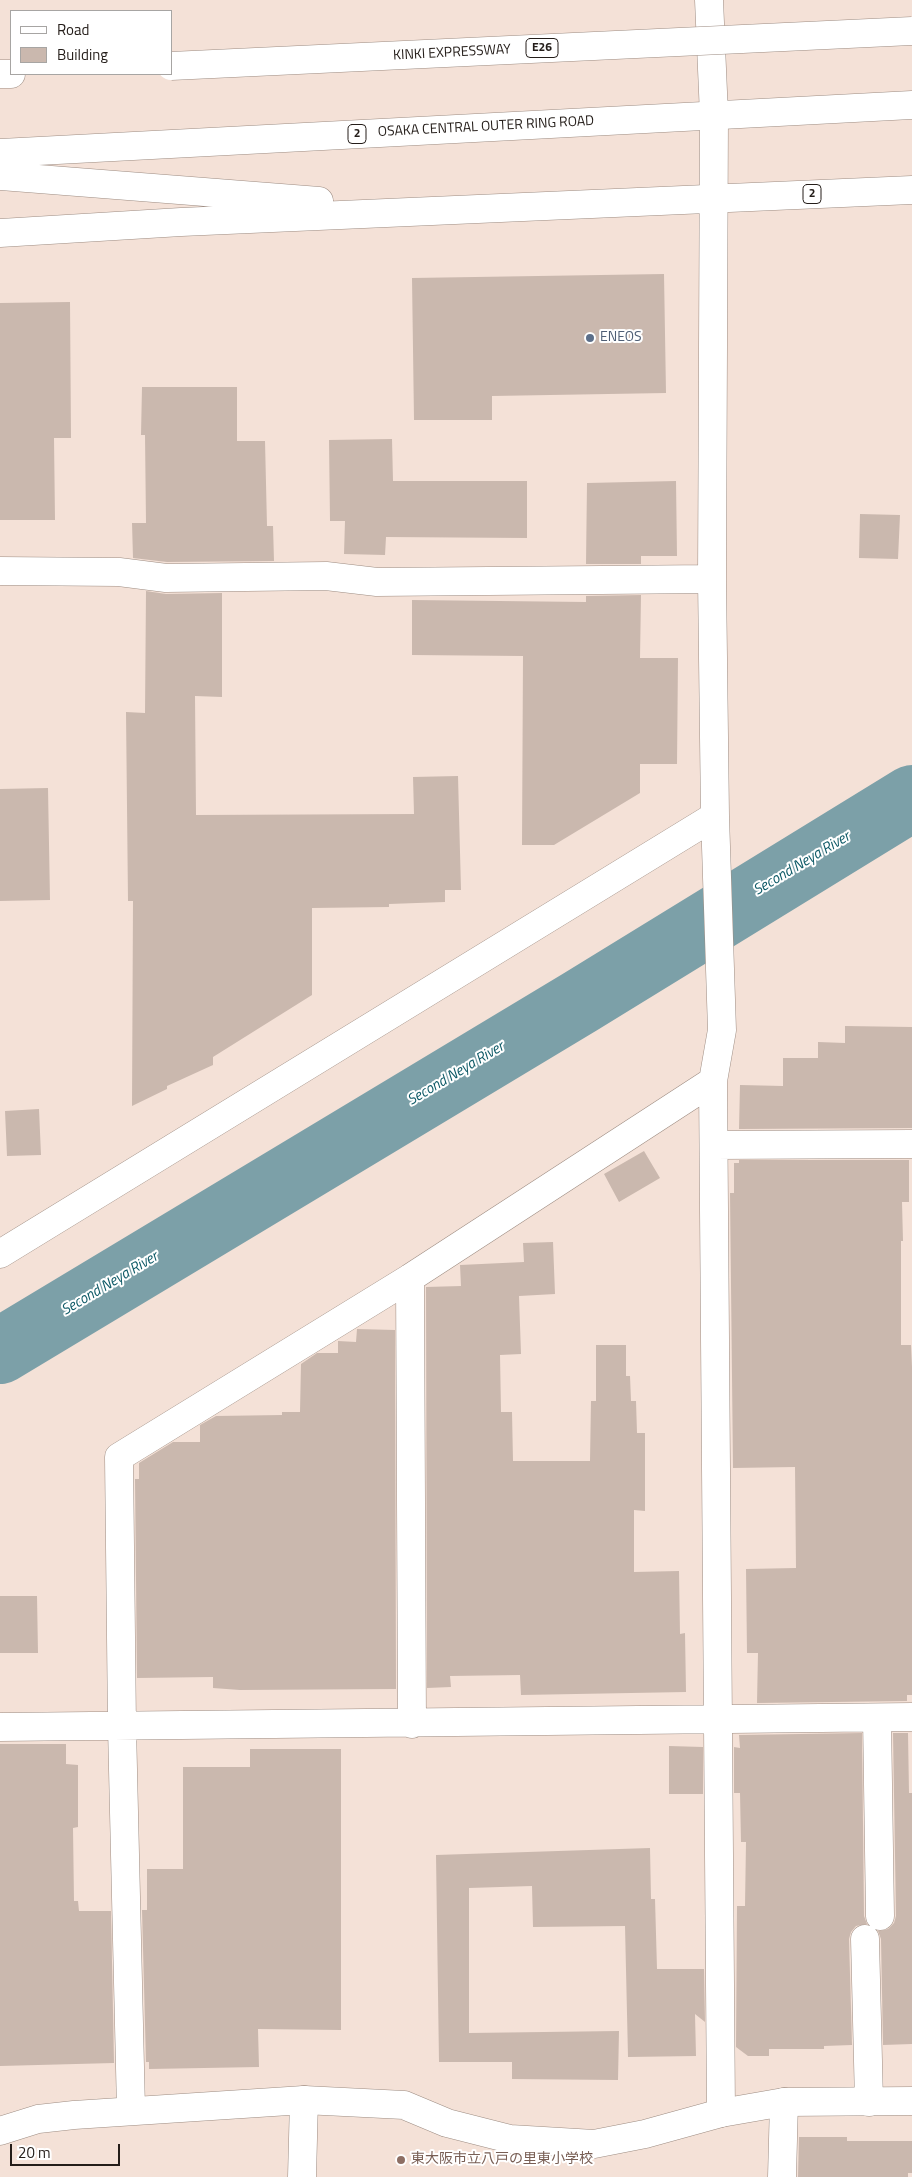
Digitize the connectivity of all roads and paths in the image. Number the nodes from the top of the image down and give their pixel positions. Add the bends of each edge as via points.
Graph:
1 (709, 0) edge
2 (912, 30) edge
3 (172, 66) edge
4 (912, 105) edge
5 (714, 115) junction
6 (0, 153) edge
7 (0, 176) edge
8 (912, 190) edge
9 (712, 199) junction
10 (438, 210) junction
11 (0, 233) edge
12 (0, 571) edge
13 (712, 579) junction
14 (715, 828) junction
15 (713, 1081) junction
16 (912, 1144) edge
17 (714, 1145) junction
18 (0, 1254) edge
19 (410, 1278) junction
20 (912, 1717) edge
21 (877, 1718) junction
22 (718, 1721) junction
23 (412, 1724) junction
24 (0, 1727) edge
25 (122, 1727) junction
26 (880, 1916) dead end
27 (865, 1939) dead end
28 (304, 2100) junction
29 (784, 2102) junction
30 (869, 2102) junction
31 (912, 2102) edge
32 (131, 2110) junction
33 (721, 2113) junction
34 (0, 2131) edge
35 (302, 2177) edge
36 (782, 2177) edge

1 - 5 main road
2 - 3 main road, KINKI EXPRESSWAY / E26, bridge
4 - 5 main road, OSAKA CENTRAL OUTER RING ROAD / 2
5 - 6 main road, OSAKA CENTRAL OUTER RING ROAD / 2
5 - 9 main road
7 - 10 main road
8 - 9 main road, 2
9 - 10 main road, 2
9 - 13 main road
10 - 11 main road, 2
12 - 13 main road via 118,572 166,578 326,576 377,582
13 - 14 main road
14 - 15 main road via 722,1030
14 - 18 main road
15 - 17 main road
15 - 19 main road
16 - 17 main road
17 - 22 main road
19 - 23 main road
19 - 25 main road via 119,1457
20 - 21 main road
21 - 22 main road
21 - 26 main road
22 - 23 main road
22 - 33 main road
23 - 25 main road
24 - 25 main road
25 - 32 main road
27 - 30 main road
28 - 32 main road
28 - 33 main road via 404,2105 447,2123 510,2139 594,2144 646,2134
28 - 35 main road
29 - 30 main road
29 - 33 main road
29 - 36 main road
30 - 31 main road
32 - 34 main road via 38,2119

